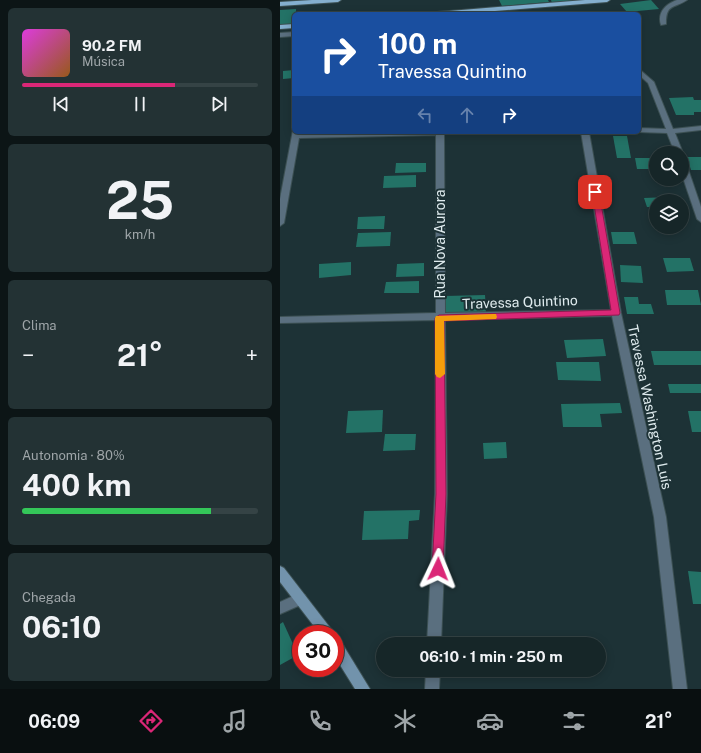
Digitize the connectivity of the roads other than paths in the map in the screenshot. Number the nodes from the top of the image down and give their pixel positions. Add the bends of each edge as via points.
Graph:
1 (338, 0) edge
2 (608, 0) edge
3 (684, 0) edge
4 (280, 4) edge
5 (461, 12) edge
6 (663, 24) dead end
7 (292, 26) edge
8 (280, 27) edge
9 (292, 34) edge
10 (280, 35) edge
11 (641, 73) edge
12 (701, 128) edge
13 (641, 130) edge
14 (672, 131) junction
15 (296, 134) edge
16 (440, 134) edge
17 (585, 134) edge
18 (677, 146) edge
19 (689, 184) edge
20 (701, 219) edge
21 (280, 223) edge
22 (616, 313) junction
23 (439, 318) junction
24 (280, 320) edge
25 (280, 572) edge
26 (300, 599) junction
27 (280, 608) edge
28 (321, 625) edge
29 (434, 637) edge
30 (344, 660) edge
31 (433, 677) edge
32 (362, 689) edge
33 (432, 689) edge
34 (680, 689) edge

1 - 4 main road
2 - 5 main road
3 - 6 street via 668,6 662,15
7 - 8 main road
9 - 10 street
11 - 14 street via 651,82
12 - 14 street
13 - 14 street
14 - 18 street
15 - 21 street
16 - 23 street, Rua Nova Aurora
17 - 22 street, Travessa Washington Luís
19 - 20 street
22 - 23 street, Travessa Quintino
22 - 34 street, Travessa Washington Luís via 660,517
23 - 24 street, Travessa Quintino
23 - 29 street, Rua Nova Aurora via 441,494
25 - 26 main road
26 - 27 street
26 - 28 main road
30 - 32 main road
31 - 33 street

